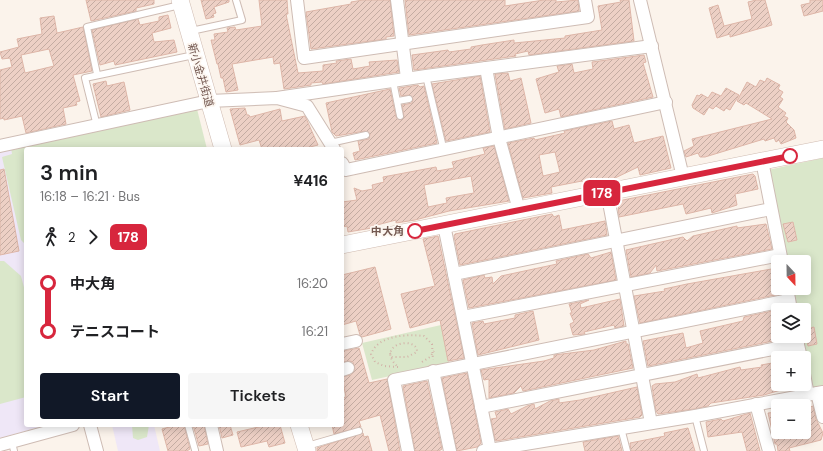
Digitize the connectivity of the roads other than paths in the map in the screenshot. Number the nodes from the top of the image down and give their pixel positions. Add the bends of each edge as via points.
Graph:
1 (236, 0) edge
2 (297, 0) edge
3 (397, 0) edge
4 (585, 0) edge
5 (640, 0) edge
6 (181, 2) edge
7 (189, 32) junction
8 (402, 45) junction
9 (652, 46) junction
10 (195, 54) junction
11 (486, 68) junction
12 (97, 74) junction
13 (426, 76) junction
14 (407, 78) junction
15 (393, 81) junction
16 (277, 98) junction
17 (409, 99) dead end
18 (398, 100) junction
19 (209, 101) junction
20 (666, 102) junction
21 (400, 116) dead end
22 (97, 126) junction
23 (366, 135) dead end
24 (499, 138) junction
25 (442, 143) dead end
26 (0, 144) edge
27 (332, 146) edge
28 (222, 147) edge
29 (823, 149) edge
30 (762, 161) junction
31 (344, 166) edge
32 (683, 177) junction
33 (606, 192) junction
34 (519, 210) junction
35 (771, 210) junction
36 (444, 225) junction
37 (616, 241) junction
38 (344, 245) edge
39 (780, 255) edge
40 (771, 260) edge
41 (454, 274) junction
42 (624, 286) junction
43 (771, 308) edge
44 (463, 317) junction
45 (633, 331) junction
46 (356, 341) dead end
47 (784, 343) edge
48 (344, 344) edge
49 (472, 363) junction
50 (433, 372) junction
51 (642, 375) junction
52 (816, 393) edge
53 (756, 404) junction
54 (481, 407) junction
55 (695, 416) junction
56 (823, 417) edge
57 (650, 423) junction
58 (67, 427) edge
59 (91, 427) edge
60 (189, 427) edge
61 (211, 427) edge
62 (300, 427) edge
63 (621, 428) junction
64 (359, 431) dead end
65 (0, 445) edge
66 (13, 446) edge
67 (536, 447) edge
68 (306, 449) edge
69 (195, 450) dead end
70 (487, 450) edge
71 (97, 451) edge
72 (217, 451) edge
73 (408, 451) edge
74 (450, 451) edge
75 (627, 451) edge
76 (704, 451) edge
77 (769, 451) edge

1 - 7 lane via 242,20
2 - 8 street via 304,58
3 - 8 street
4 - 8 street via 588,18
5 - 9 street
6 - 7 street, 新小金井街道
6 - 12 lane via 87,27
7 - 10 street, 新小金井街道
8 - 14 street
9 - 11 street
9 - 20 street
10 - 12 lane
10 - 19 street, 新小金井街道
11 - 13 street
11 - 24 street
12 - 22 lane via 85,78
13 - 14 street
13 - 25 lane
14 - 15 street
15 - 16 street
15 - 18 lane
16 - 19 street
16 - 27 street via 307,106
17 - 18 lane
18 - 21 lane
19 - 22 street
19 - 28 street, 新小金井街道
20 - 24 street
20 - 32 street
22 - 26 street
23 - 27 lane
24 - 31 street via 346,170
24 - 34 street
29 - 30 street
30 - 32 street
30 - 35 street
32 - 33 street
33 - 34 street
33 - 37 street
34 - 36 street
35 - 37 street
35 - 39 street
36 - 38 street
36 - 41 street
37 - 41 street
37 - 42 street
40 - 42 street
41 - 44 street
42 - 44 street
42 - 45 street
43 - 45 street
44 - 49 street
45 - 49 street
45 - 51 street
46 - 48 street
47 - 51 street
49 - 50 street
49 - 54 street
50 - 73 street via 394,380
50 - 74 street
51 - 54 street
51 - 57 street
52 - 53 street
52 - 56 street
53 - 55 street
53 - 77 street
54 - 70 street
55 - 57 street
55 - 76 lane
57 - 63 street
58 - 66 street
59 - 71 street
60 - 69 lane
61 - 72 street
62 - 68 street
63 - 67 street
63 - 75 lane
64 - 68 lane
65 - 66 street
67 - 70 street

